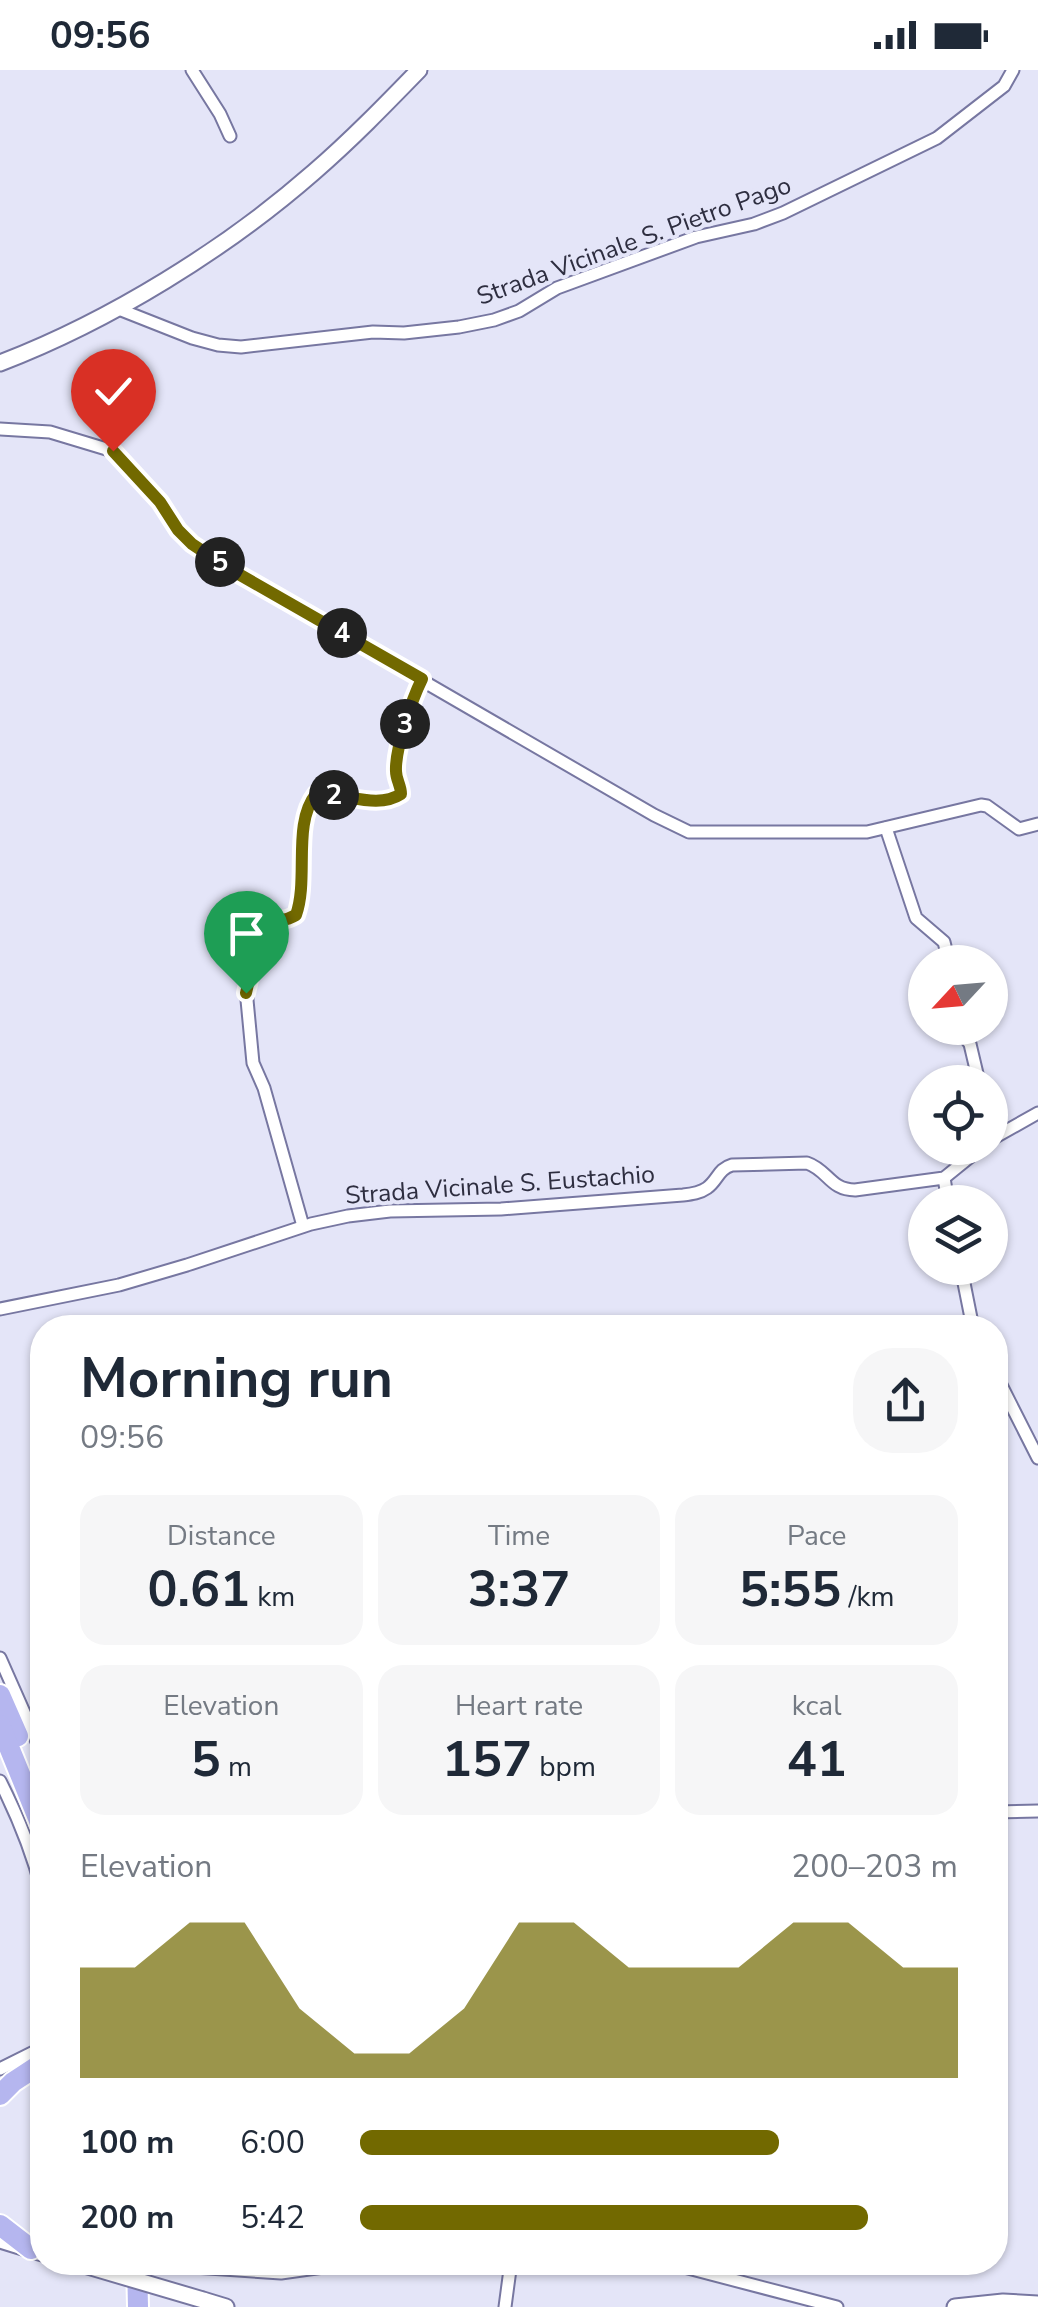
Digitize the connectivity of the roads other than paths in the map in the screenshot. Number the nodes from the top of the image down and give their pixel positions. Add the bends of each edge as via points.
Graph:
1 (192, 70) edge
2 (419, 70) edge
3 (1014, 70) edge
4 (230, 136) dead end
5 (116, 308) junction
6 (0, 363) edge
7 (0, 429) edge
8 (422, 679) junction
9 (1038, 824) edge
10 (886, 828) junction
11 (945, 945) edge
12 (1038, 1113) edge
13 (1008, 1129) edge
14 (959, 1165) edge
15 (944, 1178) junction
16 (945, 1185) edge
17 (303, 1226) junction
18 (964, 1285) edge
19 (0, 1309) edge
20 (970, 1315) edge
21 (1008, 1398) edge
22 (1038, 1458) edge
23 (0, 1658) edge
24 (0, 1696) edge
25 (0, 1726) edge
26 (30, 1726) edge
27 (30, 1765) edge
28 (0, 1781) edge
29 (30, 1799) edge
30 (1038, 1811) edge
31 (1008, 1812) edge
32 (30, 1846) edge
33 (30, 2054) edge
34 (0, 2068) edge
35 (30, 2076) edge
36 (0, 2095) edge
37 (0, 2225) edge
38 (0, 2240) edge
39 (30, 2246) edge
40 (30, 2249) edge
41 (118, 2275) edge
42 (124, 2275) edge
43 (137, 2275) edge
44 (509, 2275) edge
45 (714, 2275) edge
46 (1037, 2301) edge
47 (125, 2307) edge
48 (138, 2307) edge
49 (226, 2307) edge
50 (505, 2307) edge
51 (837, 2307) edge
52 (955, 2307) edge

1 - 4 street
2 - 5 main road via 268,210
3 - 5 street, Strada Vicinale S. Pietro Pago via 1004,86 936,138 818,196 754,224 696,236 558,288 494,320 240,347 192,338
5 - 6 main road
7 - 8 street via 50,432 113,451 192,544
8 - 10 street via 689,832
8 - 17 street via 398,753 401,794 376,800 316,794 306,816 296,915 233,927 232,961 249,980 254,1063
9 - 10 street via 1019,829 981,806
10 - 11 street via 916,918
12 - 13 street
14 - 15 street
15 - 16 street
15 - 17 street, Strada Vicinale S. Eustachio via 843,1190 815,1166 732,1165 709,1187 683,1196 390,1211
17 - 19 street, Strada Vicinale S. Eustachio via 118,1285
18 - 20 street
21 - 22 street
23 - 26 street
24 - 27 highway
25 - 29 highway
28 - 32 street
30 - 31 street
33 - 34 street
35 - 36 highway
37 - 39 highway
38 - 40 main road
41 - 49 main road, bridge
42 - 47 highway
43 - 48 highway
44 - 50 street
45 - 51 street
46 - 52 main road

